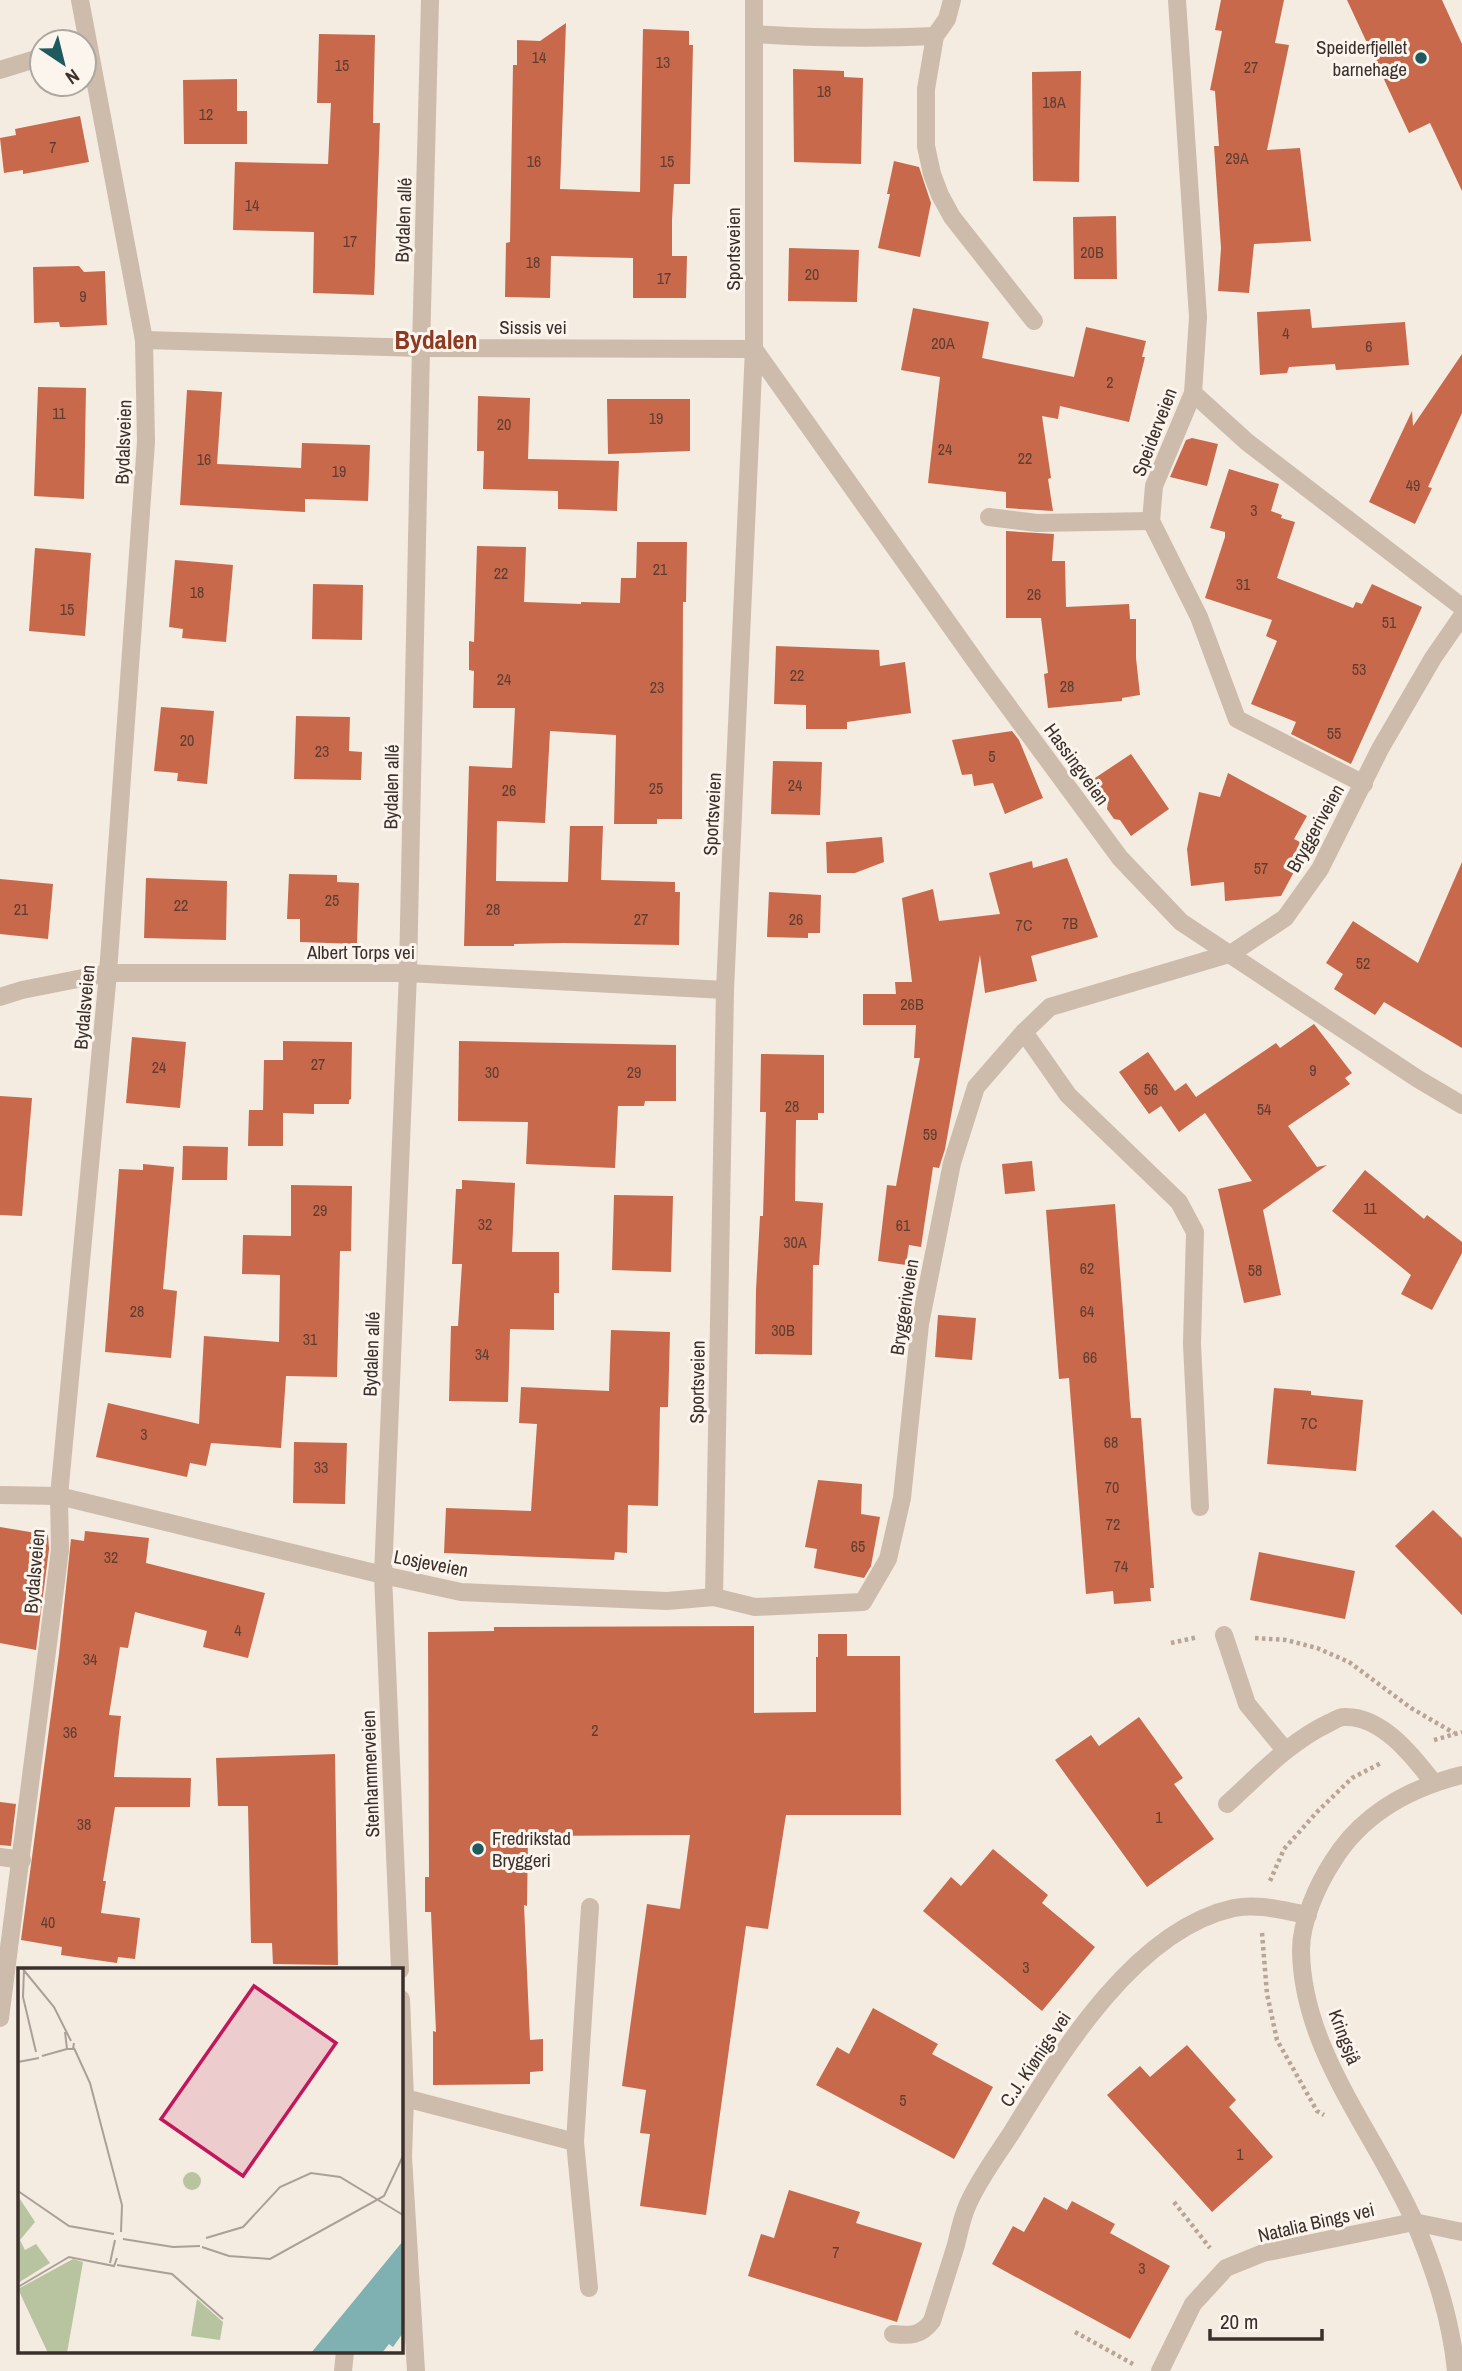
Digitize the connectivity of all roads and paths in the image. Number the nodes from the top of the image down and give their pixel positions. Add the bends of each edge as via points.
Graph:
1 (80, 0) edge
2 (430, 0) edge
3 (754, 0) edge
4 (952, 0) edge
5 (1177, 0) edge
6 (85, 28) edge
7 (755, 34) junction
8 (935, 36) junction
9 (28, 61) edge
10 (0, 70) edge
11 (98, 98) edge
12 (1034, 321) dead end
13 (144, 340) junction
14 (421, 348) junction
15 (754, 349) junction
16 (1193, 393) junction
17 (989, 517) dead end
18 (1151, 522) junction
19 (1462, 607) edge
20 (1462, 615) edge
21 (1364, 784) junction
22 (1232, 954) junction
23 (108, 973) junction
24 (408, 973) junction
25 (724, 990) junction
26 (0, 998) edge
27 (1024, 1032) junction
28 (1462, 1105) edge
29 (0, 1495) edge
30 (59, 1496) junction
31 (1199, 1507) dead end
32 (383, 1575) junction
33 (714, 1597) junction
34 (863, 1602) joint
35 (1224, 1635) junction
36 (1171, 1643) dead end
37 (1454, 1733) dead end
38 (1285, 1750) junction
39 (1462, 1774) edge
40 (1433, 1782) junction
41 (1227, 1804) dead end
42 (0, 1857) edge
43 (22, 1860) junction
44 (590, 1907) dead end
45 (1308, 1915) junction
46 (400, 1968) edge
47 (0, 2018) edge
48 (402, 2024) edge
49 (405, 2098) junction
50 (575, 2142) junction
51 (1174, 2202) dead end
52 (1414, 2222) junction
53 (1462, 2232) edge
54 (1226, 2268) junction
55 (589, 2288) dead end
56 (1074, 2332) dead end
57 (893, 2334) dead end
58 (1134, 2364) dead end
59 (416, 2371) edge
60 (1160, 2371) edge
61 (1456, 2371) edge

1 - 6 street, Bydalsveien
2 - 14 street, Bydalen allé
3 - 7 street, Sportsveien
4 - 8 street via 947,19
5 - 16 street, Speiderveien via 1199,317
7 - 8 street
7 - 15 street, Sportsveien
8 - 12 street via 925,118 932,174 952,217
9 - 10 street
11 - 13 street, Bydalsveien
13 - 14 street, Sissis vei
13 - 23 street, Bydalsveien via 146,442
14 - 15 street, Sissis vei
14 - 24 street, Bydalen allé
15 - 22 street, Hassingveien via 1120,858 1181,922
15 - 25 street, Sportsveien
16 - 18 street, Speiderveien via 1154,486
16 - 19 street via 1247,442
17 - 18 street via 1037,523
18 - 21 street via 1199,617 1237,719
20 - 21 street, Bryggeriveien via 1380,749
21 - 22 street, Bryggeriveien via 1320,869 1285,918
22 - 27 street, Bryggeriveien via 1050,1007
22 - 28 street, Hassingveien
23 - 24 street, Albert Torps vei
23 - 26 street, Albert Torps vei
23 - 30 street, Bydalsveien
24 - 25 street, Albert Torps vei
24 - 32 street, Bydalen allé
25 - 33 street, Sportsveien
27 - 31 street via 1068,1095 1179,1202 1195,1232 1192,1344
27 - 34 street, Bryggeriveien via 976,1087 952,1163 920,1324 902,1498 888,1559
29 - 30 street, Losjeveien
30 - 32 street, Losjeveien
30 - 43 street, Bydalsveien via 60,1550
32 - 33 street, Losjeveien via 461,1592 667,1601
32 - 46 street, Stenhammerveien
33 - 34 street, Losjeveien via 755,1607
35 - 36 path
35 - 37 path via 1286,1640 1317,1648 1349,1662
35 - 38 street via 1247,1704
38 - 40 street via 1311,1731 1343,1717 1370,1722 1408,1749
38 - 41 street
39 - 40 street, Kringsjå
40 - 45 street, Kringsjå via 1382,1808 1344,1843 1320,1881
42 - 43 street
43 - 47 street, Bydalsveien
44 - 50 street
45 - 52 street, Kringsjå via 1301,1948 1319,2037
45 - 57 street, C.J. Kiønigs vei via 1260,1906 1212,1914 1153,1950 1112,1990 1055,2061 967,2205 932,2321 926,2330 912,2336
48 - 49 street
49 - 50 street
49 - 59 street
50 - 55 street
51 - 54 path
52 - 53 street
52 - 54 street, Natalia Bings vei via 1263,2253
52 - 61 street, Kringsjå via 1444,2299
54 - 60 street, Natalia Bings vei via 1193,2304
56 - 58 path

